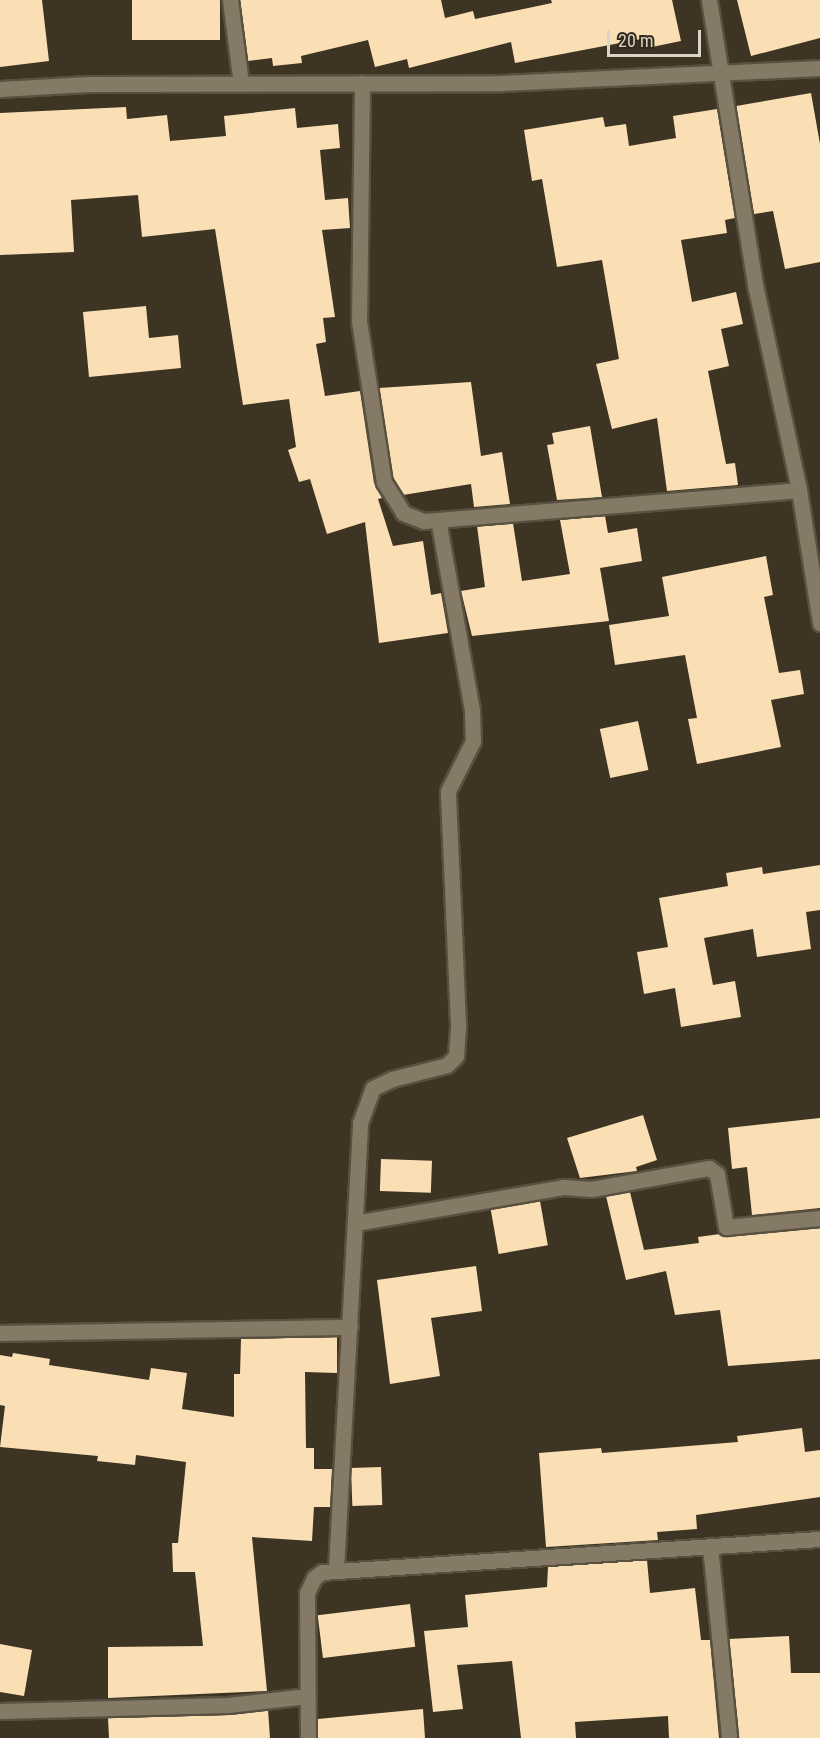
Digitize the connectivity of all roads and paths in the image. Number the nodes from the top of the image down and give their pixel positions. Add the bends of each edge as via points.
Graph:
1 (230, 0) edge
2 (709, 0) edge
3 (820, 68) edge
4 (721, 73) junction
5 (241, 83) junction
6 (362, 83) junction
7 (0, 89) edge
8 (799, 490) junction
9 (438, 520) junction
10 (820, 623) edge
11 (820, 1218) edge
12 (355, 1223) junction
13 (350, 1327) junction
14 (0, 1334) edge
15 (820, 1539) edge
16 (710, 1546) junction
17 (336, 1569) junction
18 (307, 1696) junction
19 (0, 1711) edge
20 (308, 1738) edge
21 (729, 1738) edge

1 - 5 street
2 - 4 street
3 - 4 street
4 - 6 street via 502,83
4 - 8 street via 756,289
5 - 6 street
5 - 7 street
6 - 9 street via 359,321 384,482 403,513 424,521
8 - 9 street
8 - 10 street
9 - 12 street via 472,710 473,741 448,791 456,1056 447,1065 373,1088 360,1123
11 - 12 street via 726,1227 717,1174 709,1168 591,1189 563,1187
12 - 13 street
13 - 14 street
13 - 17 street
15 - 16 street
16 - 17 street
16 - 21 street
17 - 18 street via 314,1578 307,1593
18 - 19 street via 228,1705
18 - 20 street

